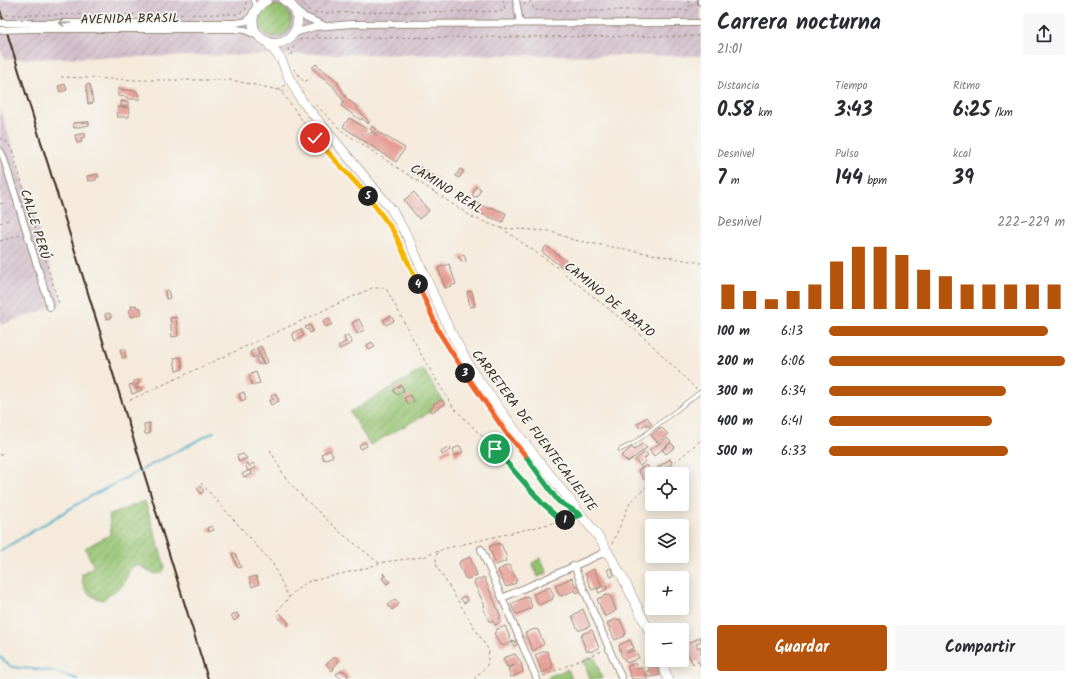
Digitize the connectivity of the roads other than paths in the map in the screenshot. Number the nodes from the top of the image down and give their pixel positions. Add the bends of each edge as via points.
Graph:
1 (516, 0) edge
2 (286, 1) edge
3 (259, 4) edge
4 (296, 11) junction
5 (0, 23) edge
6 (701, 23) edge
7 (520, 24) junction
8 (325, 25) junction
9 (0, 30) edge
10 (291, 38) junction
11 (262, 39) junction
12 (285, 58) junction
13 (0, 151) edge
14 (49, 306) dead end
15 (700, 392) road end
16 (620, 450) dead end
17 (481, 549) dead end
18 (608, 551) junction
19 (574, 566) junction
20 (502, 598) junction
21 (645, 623) edge
22 (664, 667) edge
23 (537, 679) edge
24 (622, 679) edge
25 (668, 679) edge

1 - 7 street
2 - 4 main road
3 -> 5 street, AVENIDA BRASIL, bridge via 247,21 236,23
3 - 11 main road via 253,25
4 - 8 street
4 - 10 main road via 297,26
6 - 7 street
7 - 8 street
8 - 10 street
9 - 11 street, AVENIDA BRASIL, bridge via 236,29 245,30
10 - 11 main road via 279,43
10 - 12 main road
11 - 12 main road, CARRETERA DE FUENTECALIENTE
12 - 18 main road, CARRETERA DE FUENTECALIENTE via 298,96 392,210 407,236 448,327 474,374
13 - 14 street, CALLE PERÚ
15 - 16 lane via 634,443
17 - 20 street
18 - 19 street
18 - 21 main road, CARRETERA DE FUENTECALIENTE
19 - 20 street
19 - 24 street
20 - 23 street
22 - 25 main road

